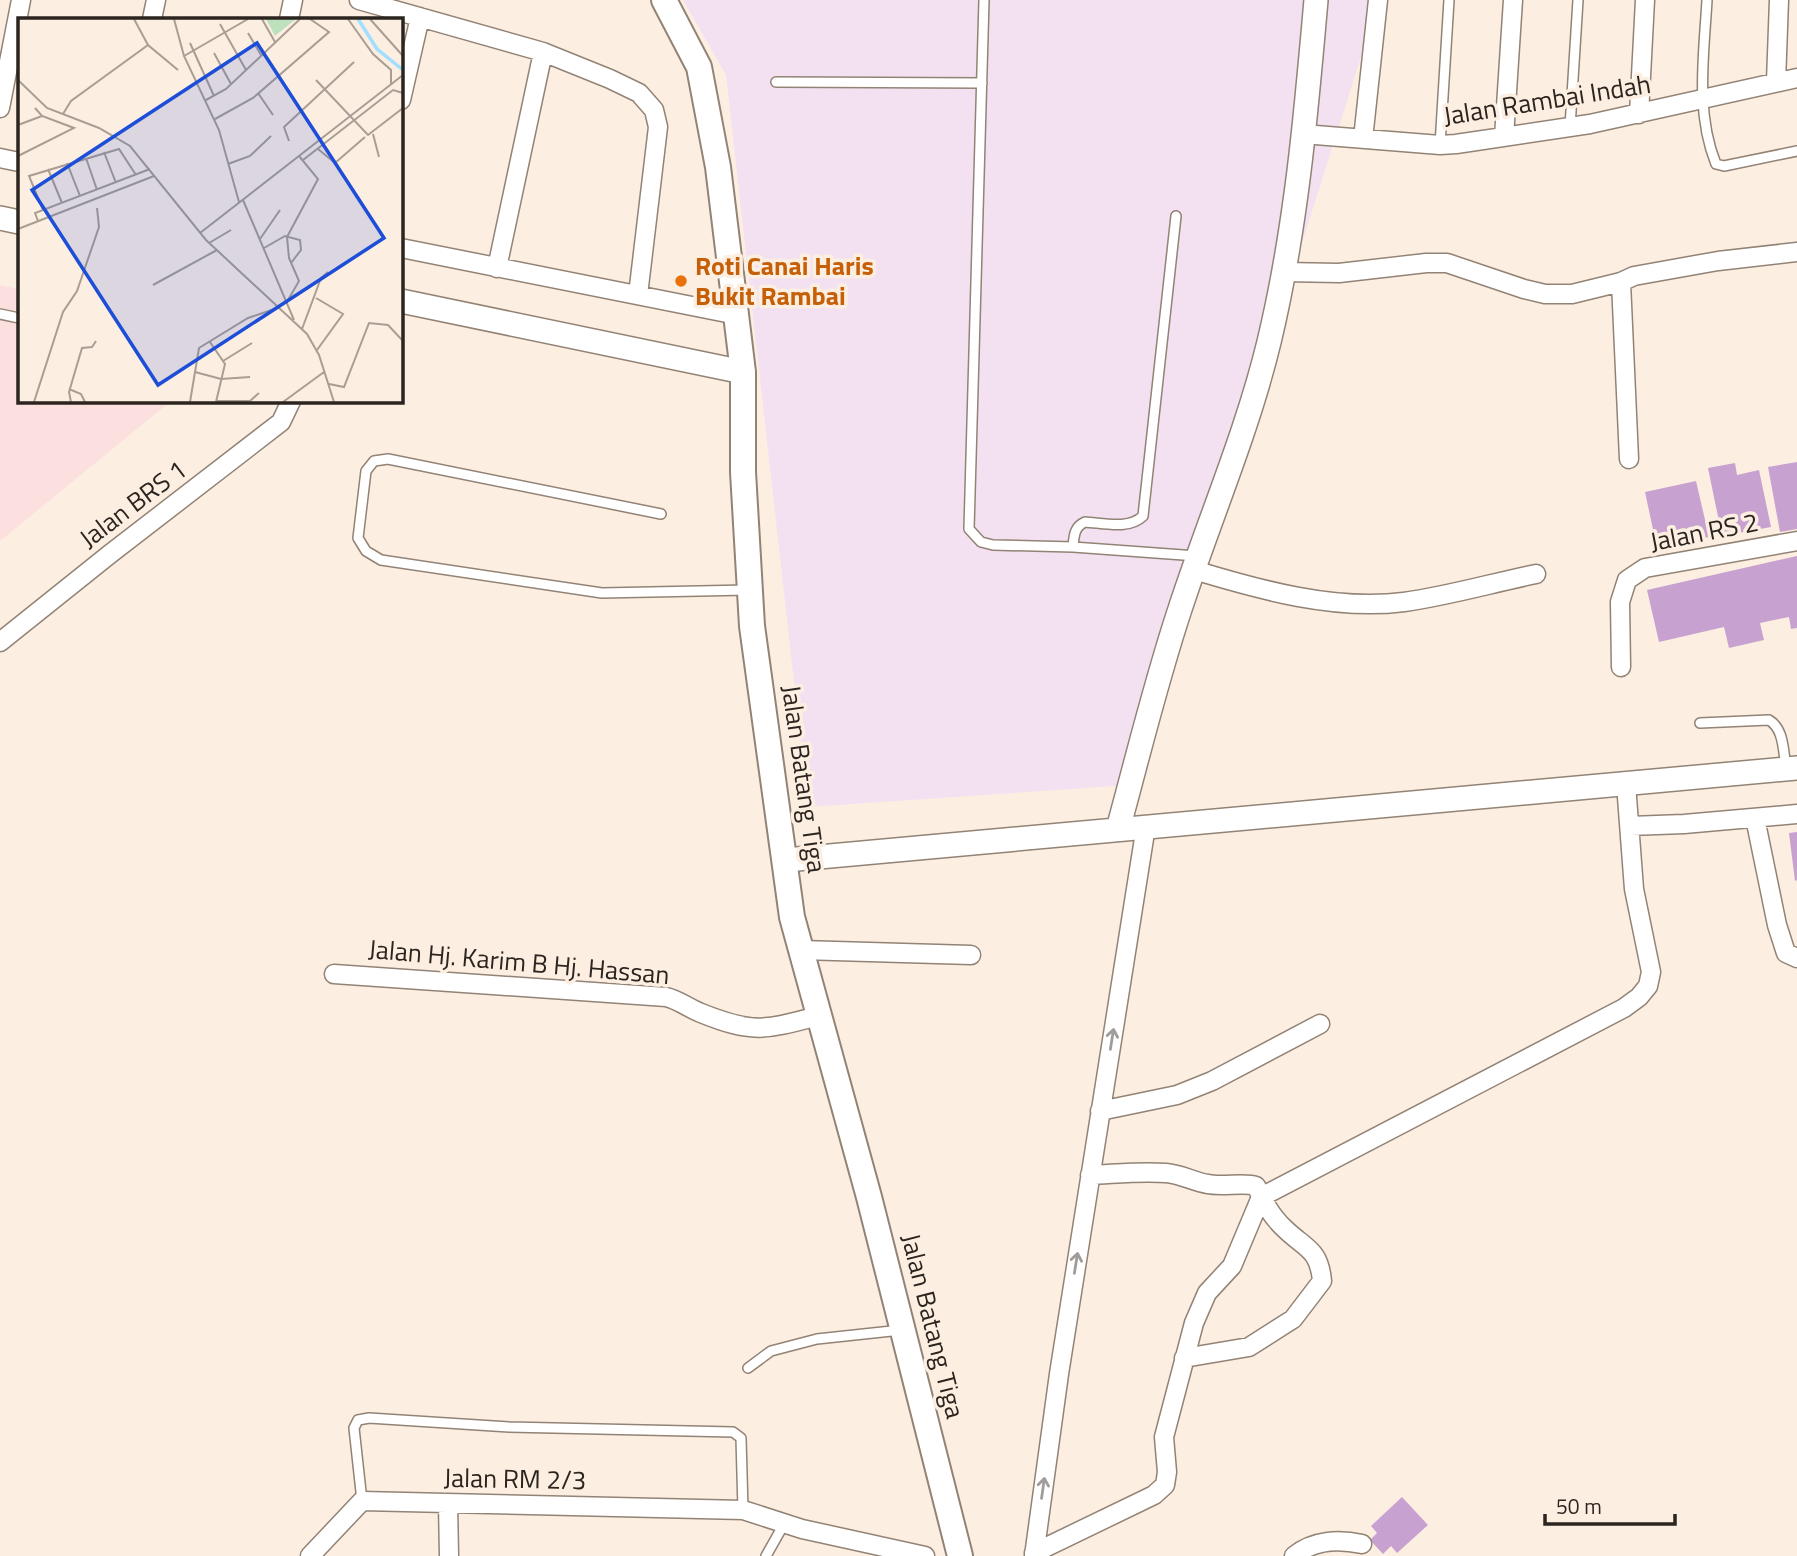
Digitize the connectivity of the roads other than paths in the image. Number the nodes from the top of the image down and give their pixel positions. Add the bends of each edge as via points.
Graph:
1 (21, 0) edge
2 (156, 0) edge
3 (293, 0) edge
4 (359, 0) edge
5 (664, 0) edge
6 (984, 0) edge
7 (1317, 0) edge
8 (1378, 0) edge
9 (1449, 0) edge
10 (1513, 0) edge
11 (1578, 0) edge
12 (1645, 0) edge
13 (1707, 0) edge
14 (1779, 0) edge
15 (420, 17) junction
16 (152, 18) edge
17 (289, 18) edge
18 (543, 52) junction
19 (1797, 78) edge
20 (776, 82) dead end
21 (1776, 82) junction
22 (982, 83) junction
23 (402, 96) edge
24 (1702, 100) junction
25 (0, 108) edge
26 (1639, 114) junction
27 (1570, 127) junction
28 (1303, 134) junction
29 (1504, 137) junction
30 (1363, 139) junction
31 (1440, 145) junction
32 (1797, 151) edge
33 (0, 158) edge
34 (18, 162) edge
35 (1177, 216) dead end
36 (0, 218) edge
37 (18, 222) edge
38 (402, 248) edge
39 (1797, 252) edge
40 (497, 268) junction
41 (1284, 272) junction
42 (1621, 282) junction
43 (638, 295) junction
44 (402, 301) edge
45 (0, 314) edge
46 (737, 315) junction
47 (18, 318) edge
48 (743, 372) junction
49 (291, 402) edge
50 (1629, 459) dead end
51 (661, 514) dead end
52 (1797, 541) edge
53 (1073, 547) junction
54 (1196, 563) junction
55 (1536, 574) dead end
56 (750, 590) junction
57 (0, 642) edge
58 (1621, 667) dead end
59 (1700, 723) dead end
60 (1792, 769) edge
61 (1626, 784) junction
62 (1797, 814) edge
63 (1755, 818) junction
64 (1146, 826) junction
65 (1630, 826) junction
66 (1118, 829) junction
67 (786, 860) junction
68 (801, 950) junction
69 (971, 955) dead end
70 (1797, 958) edge
71 (334, 974) dead end
72 (818, 1016) junction
73 (1320, 1024) dead end
74 (1100, 1111) junction
75 (1090, 1175) junction
76 (1261, 1197) junction
77 (903, 1330) junction
78 (1184, 1358) junction
79 (748, 1368) dead end
80 (362, 1501) junction
81 (448, 1504) junction
82 (743, 1510) junction
83 (784, 1524) junction
84 (1362, 1545) dead end
85 (1034, 1555) edge
86 (310, 1556) edge
87 (449, 1556) edge
88 (766, 1556) edge
89 (925, 1556) edge
90 (960, 1556) edge
91 (1294, 1556) edge

1 - 25 street
2 - 16 street
3 - 17 street
4 - 15 street
5 - 46 main road, Jalan Batang Tiga via 699,67 718,167
6 - 22 lane
7 - 28 street
8 - 30 street
9 - 31 lane
10 - 29 street
11 - 27 lane
12 - 26 street
13 - 24 lane
14 - 21 street
15 - 18 street
15 - 23 street
18 - 40 street
18 - 43 street via 628,87 654,110 659,127
19 - 21 street, Jalan Rambai Indah
20 - 22 lane
21 - 24 street, Jalan Rambai Indah
22 - 53 lane via 969,529 993,545
24 - 26 street, Jalan Rambai Indah
24 - 32 lane via 1716,164
26 - 27 street, Jalan Rambai Indah
27 - 29 street, Jalan Rambai Indah
28 - 30 street, Jalan Rambai Indah
28 - 41 street
29 - 31 street, Jalan Rambai Indah
30 - 31 street, Jalan Rambai Indah
33 - 34 street
35 - 53 lane via 1143,516 1130,524 1085,522 1075,530
36 - 37 street
38 - 40 street
39 - 42 street via 1634,275
40 - 43 street
41 - 42 street via 1339,273 1447,263 1545,294 1572,294
41 - 54 street via 1250,408
42 - 50 street
43 - 46 street
44 - 48 street
45 - 47 lane
46 - 48 main road, Jalan Batang Tiga
48 - 56 main road, Jalan Batang Tiga
49 - 57 street, Jalan BRS 1 via 281,422
51 - 56 lane via 388,459 374,461 366,471 358,538 366,551 381,560 602,593
52 - 58 street, Jalan RS 2 via 1645,568 1627,580 1620,602
53 - 54 lane
54 - 55 street via 1227,580 1347,604 1404,602
54 - 66 street
56 - 67 main road, Jalan Batang Tiga
59 - 60 lane via 1769,720 1781,734
60 - 61 street
61 - 64 street
61 - 65 street
62 - 63 street
63 - 65 street
63 - 70 street via 1777,925 1786,953
64 - 66 street
74 -> 64 street
65 - 76 street via 1634,889 1651,972 1639,997
66 - 67 street
67 - 68 main road, Jalan Batang Tiga
68 - 69 street
68 - 72 main road, Jalan Batang Tiga
71 - 72 street, Jalan Hj. Karim B Hj. Hassan via 666,997 734,1027 754,1029
72 - 77 main road, Jalan Batang Tiga
73 - 74 street via 1177,1095
74 - 75 street
75 - 76 street via 1166,1173 1206,1184 1251,1184
85 -> 75 street
76 - 78 street via 1232,1266 1206,1293
76 - 78 street via 1285,1229 1310,1249 1320,1264 1322,1281 1293,1319 1249,1347
77 - 79 lane via 817,1339 771,1352
77 - 90 main road, Jalan Batang Tiga
78 - 85 street via 1164,1437 1165,1485 1154,1495
80 - 81 street, Jalan RM 2/3
80 - 82 lane via 354,1428 358,1420 369,1418 509,1427 733,1432 741,1438
80 - 86 street
81 - 82 street, Jalan RM 2/3
81 - 87 street
82 - 83 street, Jalan RM 2/3
83 - 88 lane
83 - 89 street, Jalan RM 2/3
84 - 91 street via 1326,1542

